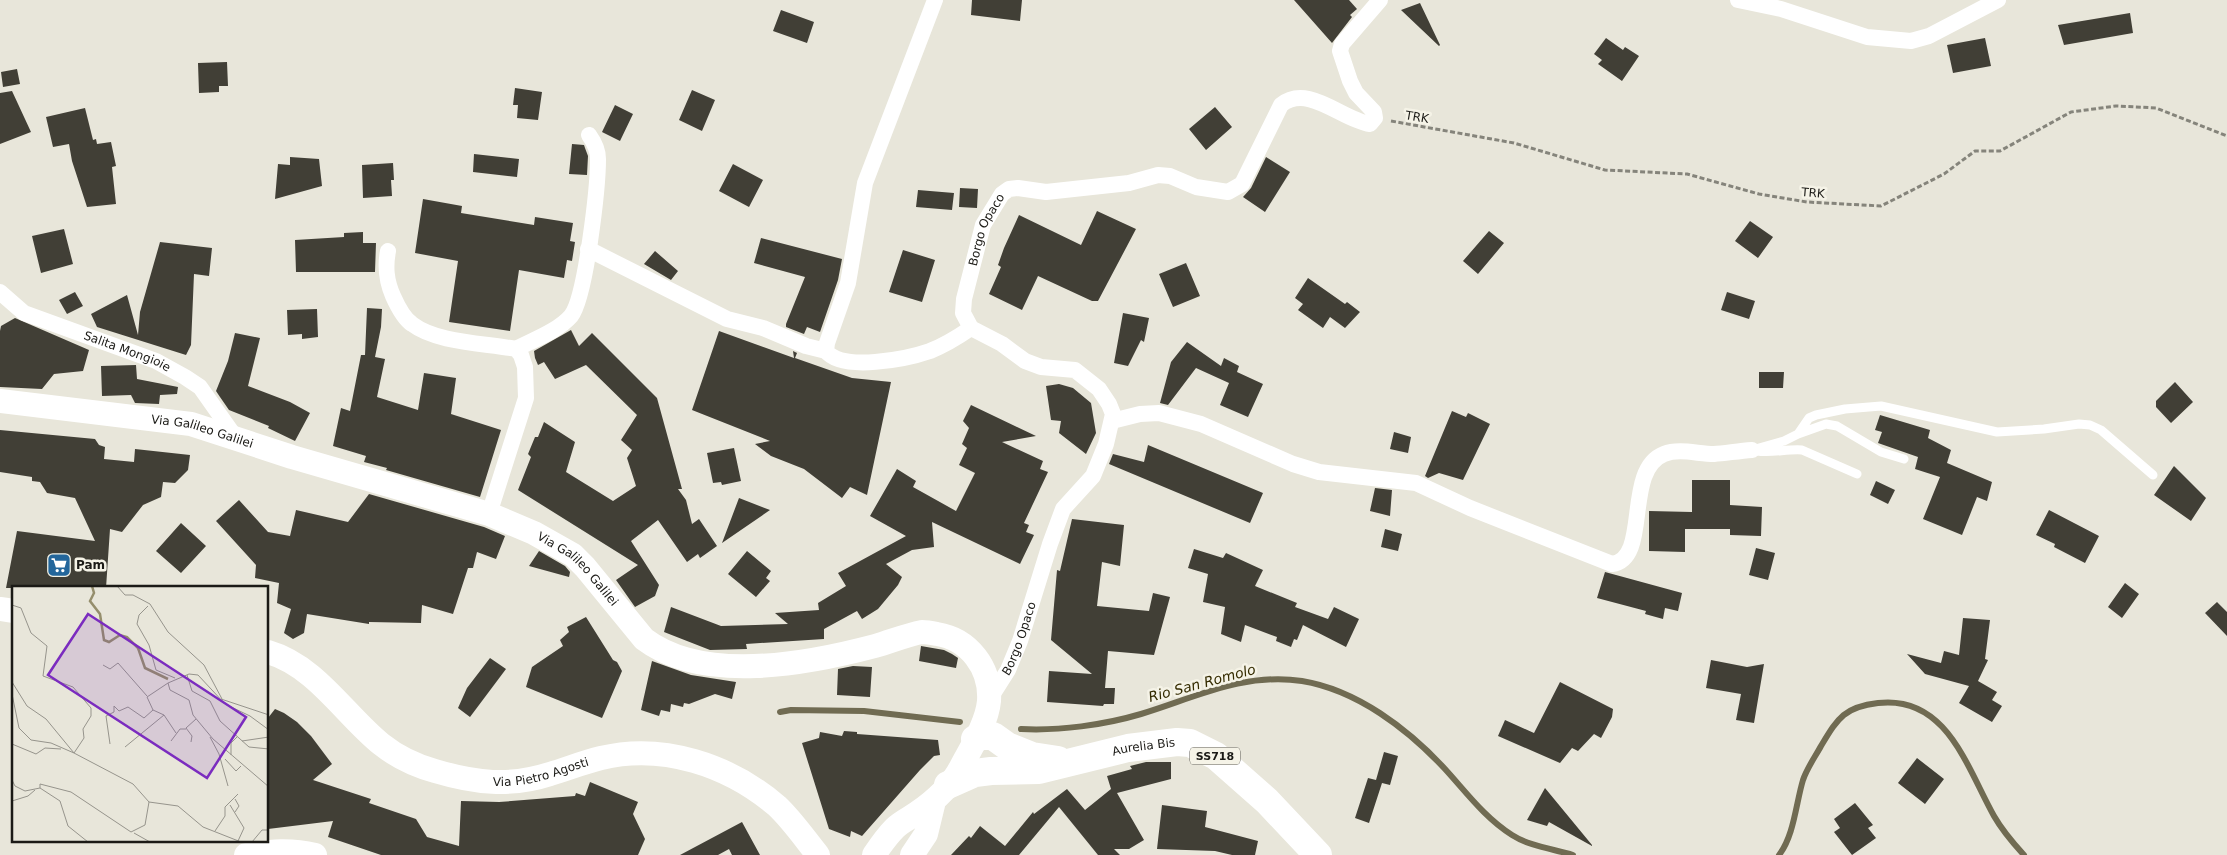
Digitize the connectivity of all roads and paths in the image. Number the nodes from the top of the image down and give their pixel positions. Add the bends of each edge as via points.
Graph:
1 (935, 0) edge
2 (1380, 0) edge
3 (1738, 0) edge
4 (1998, 0) edge
5 (1375, 118) junction
6 (589, 134) dead end
7 (2227, 136) edge
8 (588, 249) junction
9 (388, 251) dead end
10 (0, 292) edge
11 (971, 328) junction
12 (516, 349) junction
13 (826, 351) junction
14 (0, 400) edge
15 (1112, 421) junction
16 (1798, 434) junction
17 (236, 438) junction
18 (1752, 450) junction
19 (1904, 459) dead end
20 (1857, 474) dead end
21 (2152, 475) dead end
22 (489, 514) junction
23 (269, 652) edge
24 (988, 706) junction
25 (981, 742) junction
26 (1077, 762) junction
27 (991, 771) junction
28 (941, 793) junction
29 (918, 826) junction
30 (246, 855) edge
31 (313, 855) edge
32 (818, 855) edge
33 (874, 855) edge
34 (912, 855) edge
35 (1318, 855) edge

1 - 13 street via 865,183 848,283
2 - 5 street via 1340,50 1353,87 1374,112
3 - 4 street via 1781,8 1867,37 1911,41 1929,36
5 - 7 path, TRK via 1514,144 1605,170 1688,174 1759,194 1807,202 1882,206 1944,174 1975,151 2000,151 2071,112 2116,106 2156,108
5 - 11 street, Borgo Opaco via 1370,124 1360,122 1327,105 1299,97 1290,98 1282,105 1242,184 1228,192 1196,187 1170,176 1158,175 1129,183 1046,192 1009,189 1002,194 983,225 964,299 963,313
6 - 8 street via 596,145 598,158
8 - 12 street via 581,293 571,316
8 - 13 street via 727,319 763,328
9 - 12 street via 385,265 388,284 397,306 410,324 429,335
10 - 17 street, Salita Mongioie via 24,313 156,361 185,377 200,387
11 - 13 street via 936,348 901,358 842,361
11 - 15 street via 1002,344 1025,361 1041,367 1075,370 1099,389 1109,404
12 - 22 street via 526,367 526,398
14 - 17 main road, Via Galileo Galilei via 191,424
15 - 18 street via 1159,413 1201,424 1319,472 1416,483 1612,564 1622,562 1628,554 1643,476 1655,458 1675,451 1714,454
15 - 24 street, Borgo Opaco via 1093,476 1063,509 1020,641
16 - 18 lane
16 - 19 lane via 1826,424 1837,426 1881,452
16 - 21 lane via 1809,418 1816,415 1881,406 1996,432 2090,425 2101,430
17 - 22 main road, Via Galileo Galilei
18 - 20 lane via 1802,450
22 - 24 main road, Via Galileo Galilei via 574,555 644,639 675,657 712,664 787,664 821,659 923,632 950,636 976,656 984,671
23 - 32 main road, Via Pietro Agosti via 298,667 317,682 382,744 432,770 494,783 548,775 602,758 656,754 677,757 704,763 744,782 777,807
24 - 25 highway
25 - 26 highway, SS718 via 1007,746 1032,756
25 - 27 highway via 979,761
25 - 28 main road
26 - 27 highway, SS718 via 1040,770
26 - 35 highway, Aurelia Bis / SS718 via 1128,748 1190,743 1216,756 1267,801
27 - 28 highway, SS718 via 975,773
28 - 29 main road
29 - 33 main road via 895,828
29 - 34 main road
30 - 31 main road via 278,850

